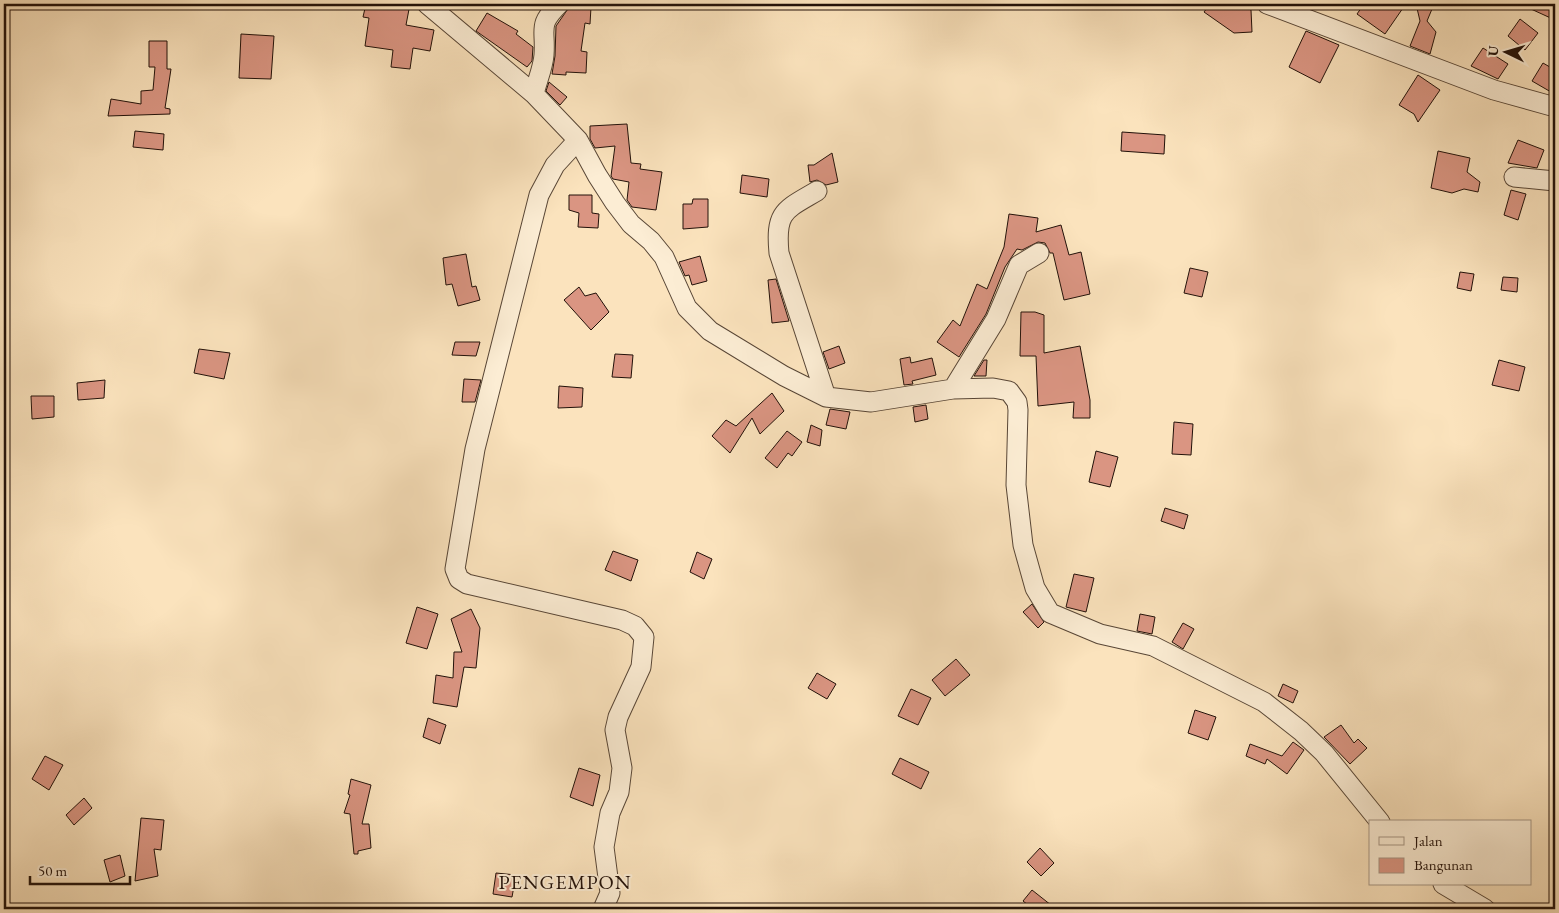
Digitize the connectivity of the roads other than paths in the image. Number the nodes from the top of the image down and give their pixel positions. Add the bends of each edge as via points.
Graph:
1 (428, 4) edge
2 (559, 4) edge
3 (1267, 4) edge
4 (534, 94) junction
5 (1555, 107) edge
6 (578, 140) junction
7 (1514, 177) dead end
8 (1555, 181) edge
9 (817, 191) dead end
10 (1039, 253) dead end
11 (953, 389) junction
12 (826, 396) junction
13 (1378, 820) edge
14 (1446, 886) edge
15 (603, 909) edge
16 (1486, 909) edge

1 - 4 street
2 - 4 street via 543,26 544,55
3 - 5 street via 1494,90
4 - 6 street
6 - 12 street via 615,203 664,257 687,308 697,320 741,352
6 - 15 street via 555,165 539,195 475,449 455,569 459,579 467,584 622,620 635,626 644,637 642,667 615,730 622,768 604,848 610,893
7 - 8 street
9 - 12 street via 789,207 780,219 777,239
10 - 11 street via 1018,265 996,319
11 - 12 street via 871,402
11 - 13 street via 1009,391 1018,402 1016,485 1023,545 1034,588 1050,613 1100,634 1153,646 1264,702 1324,754
14 - 16 street

